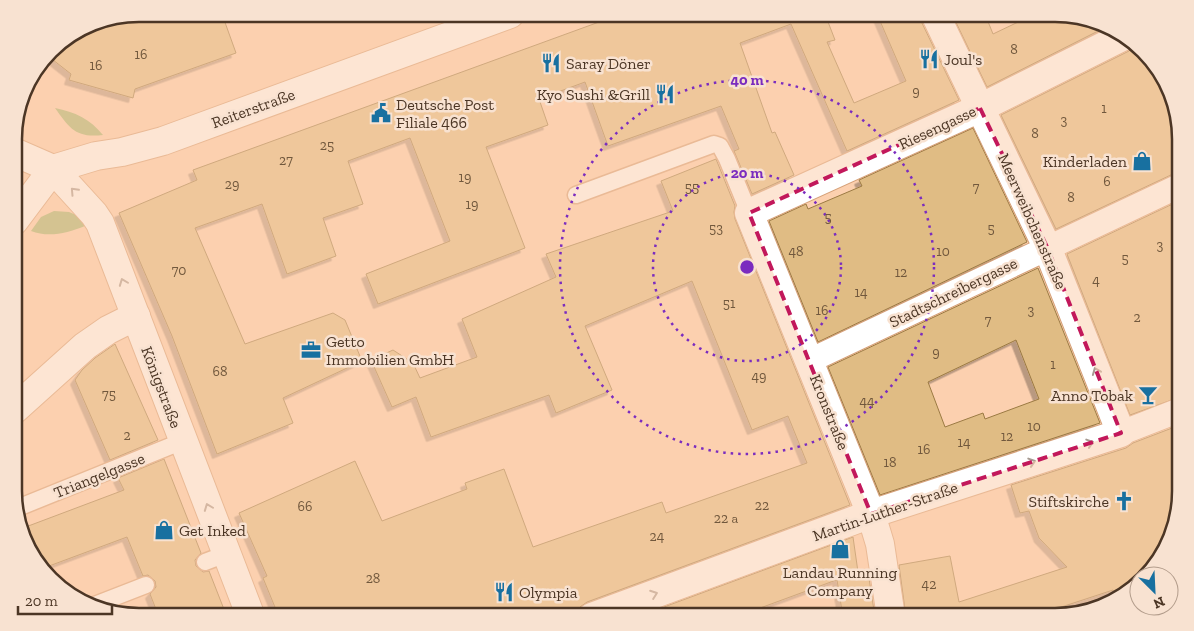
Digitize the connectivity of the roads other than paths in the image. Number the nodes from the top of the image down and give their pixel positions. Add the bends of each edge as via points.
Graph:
1 (488, 22) edge
2 (940, 22) edge
3 (1116, 40) edge
4 (980, 108) junction
5 (23, 156) edge
6 (53, 169) junction
7 (1172, 189) edge
8 (576, 195) dead end
9 (23, 209) edge
10 (749, 213) junction
11 (1047, 247) junction
12 (136, 316) junction
13 (809, 361) junction
14 (22, 402) edge
15 (1172, 413) edge
16 (1121, 433) junction
17 (183, 441) junction
18 (24, 505) edge
19 (871, 514) junction
20 (146, 585) dead end
21 (102, 602) edge
22 (615, 608) edge
23 (889, 608) edge
24 (246, 609) edge

1 - 6 street, Reiterstraße via 163,141
2 - 4 street, Meerweibchenstraße
3 - 4 street, Riesengasse
4 - 10 street, Riesengasse
4 - 11 street, Meerweibchenstraße
5 - 6 street
6 - 9 street
12 -> 6 street, Königstraße via 100,223
7 - 11 street, Stadtschreibergasse
8 - 10 lane via 714,144 720,146 727,159
10 - 13 street, Kronstraße
11 - 13 street, Stadtschreibergasse
16 -> 11 street, Meerweibchenstraße
12 - 14 street via 85,346
12 - 17 street, Königstraße
13 - 19 street, Kronstraße
15 - 16 street, Martin-Luther-Straße
19 -> 16 street, Martin-Luther-Straße
17 - 18 lane, Triangelgasse
24 -> 17 street, Königstraße via 216,558
22 -> 19 street, Martin-Luther-Straße
19 - 23 street, Kronstraße via 880,544
20 - 21 lane

